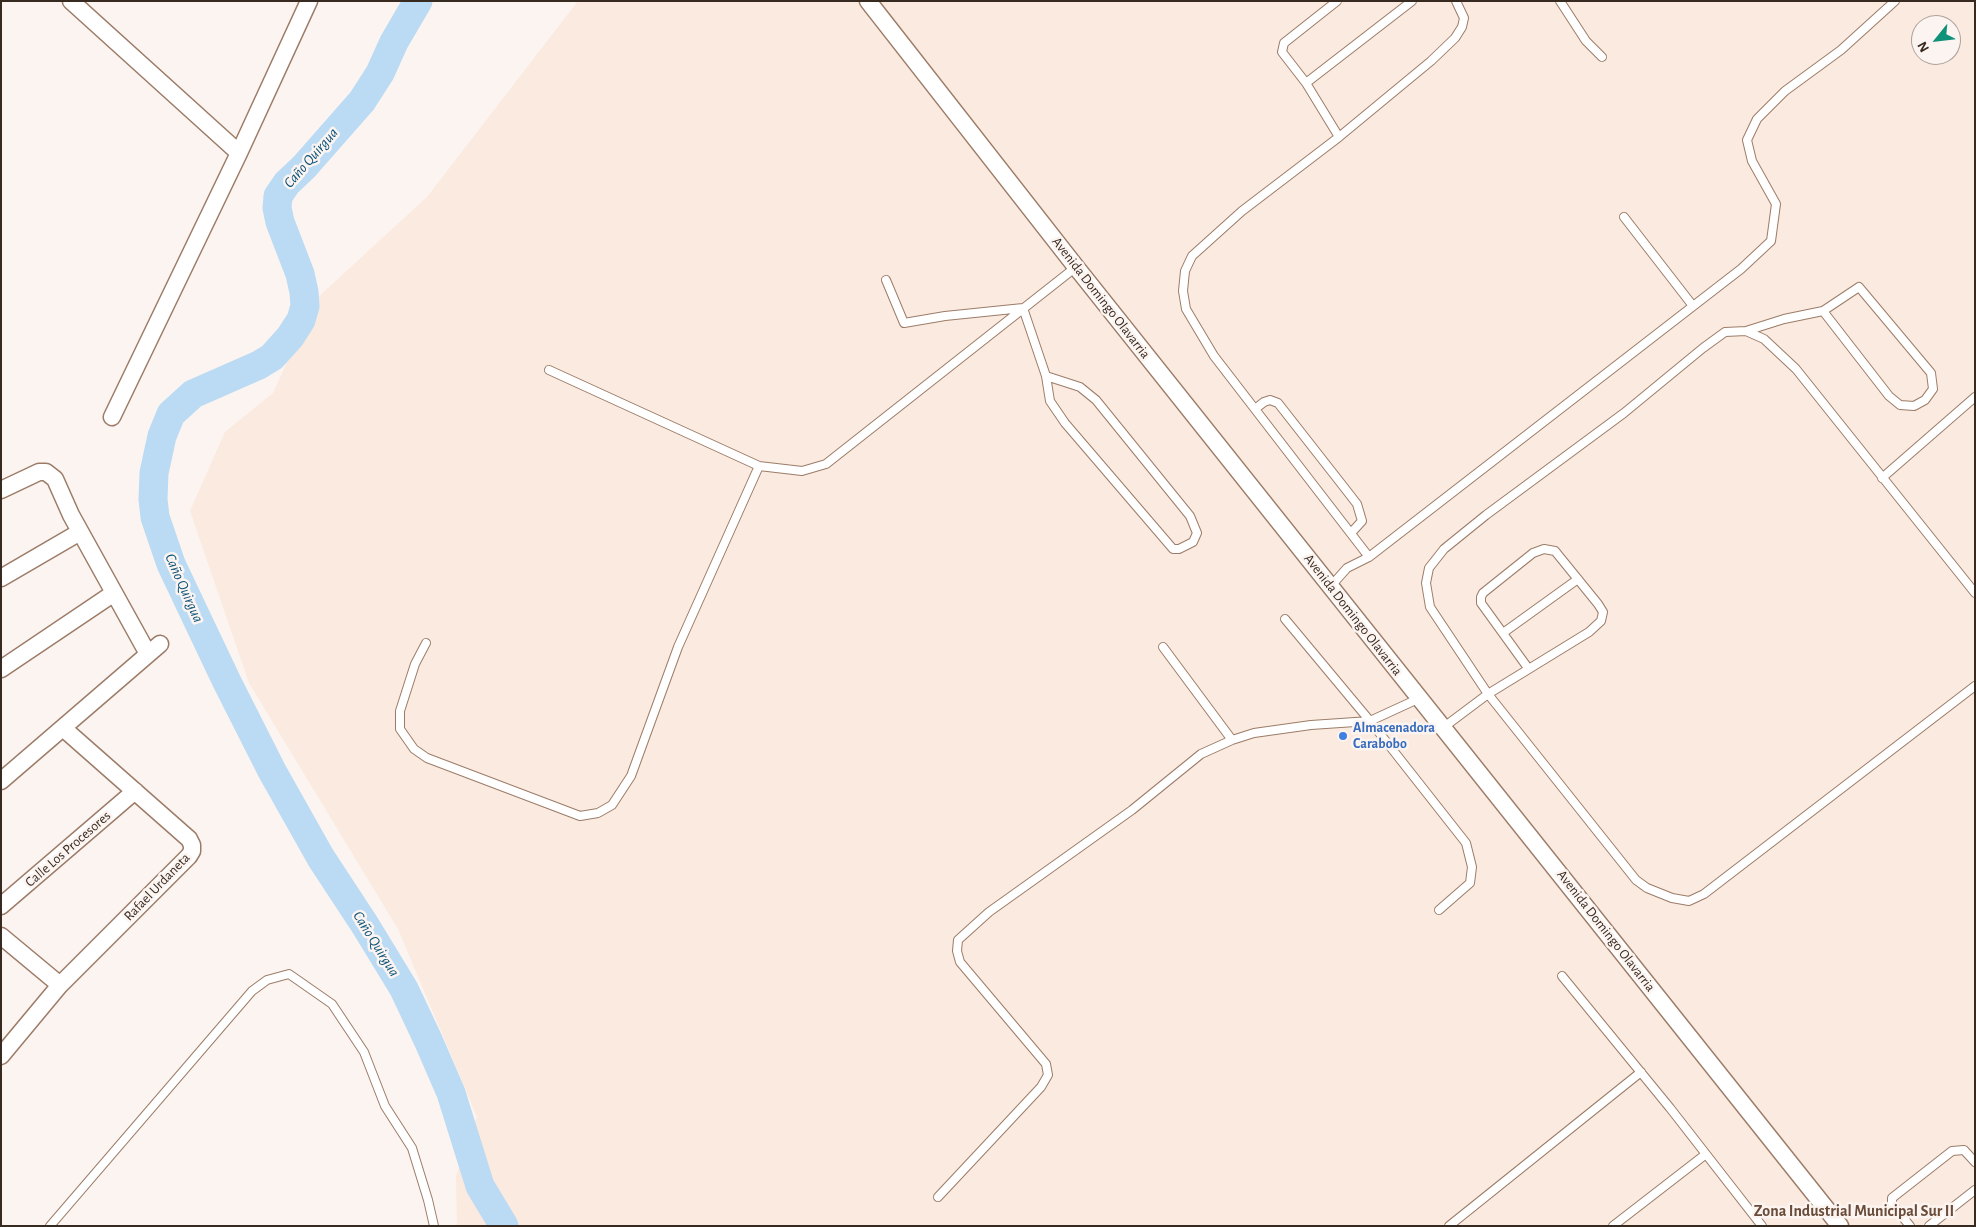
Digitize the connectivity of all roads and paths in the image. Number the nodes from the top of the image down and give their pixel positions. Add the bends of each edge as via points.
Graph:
1 (71, 1) edge
2 (309, 1) edge
3 (868, 1) edge
4 (1336, 1) edge
5 (1412, 1) edge
6 (1456, 1) edge
7 (1560, 1) edge
8 (1895, 1) edge
9 (1602, 57) dead end
10 (1306, 83) junction
11 (1339, 137) junction
12 (239, 153) junction
13 (1624, 217) dead end
14 (1076, 267) junction
15 (886, 280) dead end
16 (1693, 306) junction
17 (1023, 308) junction
18 (1823, 311) junction
19 (1746, 331) junction
20 (549, 370) dead end
21 (1046, 376) junction
22 (1975, 397) edge
23 (1254, 408) junction
24 (112, 417) dead end
25 (760, 466) junction
26 (1882, 478) junction
27 (1, 490) edge
28 (80, 532) junction
29 (1351, 533) junction
30 (1369, 557) junction
31 (1, 578) edge
32 (1578, 579) junction
33 (1331, 586) junction
34 (1975, 592) edge
35 (114, 593) junction
36 (1285, 619) dead end
37 (1503, 633) junction
38 (426, 643) dead end
39 (1163, 647) dead end
40 (1528, 668) junction
41 (1, 669) edge
42 (1975, 686) edge
43 (1488, 694) junction
44 (1420, 698) junction
45 (1370, 721) junction
46 (1444, 727) junction
47 (63, 728) junction
48 (1232, 740) junction
49 (1, 781) edge
50 (134, 791) junction
51 (1, 906) edge
52 (1439, 910) dead end
53 (1, 936) edge
54 (1562, 976) dead end
55 (60, 985) junction
56 (1, 1056) edge
57 (1640, 1072) junction
58 (1706, 1154) junction
59 (1975, 1162) edge
60 (1975, 1190) edge
61 (938, 1197) dead end
62 (50, 1226) edge
63 (434, 1226) edge
64 (1449, 1226) edge
65 (1613, 1226) edge
66 (1762, 1226) edge
67 (1840, 1226) edge
68 (1910, 1226) edge
69 (1929, 1226) edge

1 - 12 street
2 - 12 street
3 - 14 street, Avenida Domingo Olavarria
4 - 10 lane via 1282,46 1282,52
5 - 10 lane
6 - 11 lane via 1464,18 1455,38
7 - 9 lane via 1586,41
8 - 16 lane via 1841,50 1785,91 1757,119 1748,140 1752,161 1776,204 1771,241
10 - 11 lane
11 - 23 lane via 1242,211 1192,256 1185,271 1183,291 1186,309 1214,356
12 - 24 street
13 - 16 lane
14 - 17 lane
14 - 33 street, Avenida Domingo Olavarria
15 - 17 lane via 904,323
16 - 30 lane
17 - 21 lane
17 - 25 lane via 826,464 802,471
18 - 18 lane via 1889,396 1900,405 1914,406 1925,400 1933,389 1931,373 1859,287
18 - 19 lane via 1784,318
19 - 26 lane via 1764,339 1796,369
19 - 43 lane via 1725,332 1703,348 1624,413 1486,515 1444,549 1429,568 1426,583 1430,607
20 - 25 lane
21 - 21 lane via 1050,401 1065,423 1173,549 1193,542 1197,533 1190,516 1096,400 1080,387
22 - 26 lane
23 - 29 lane
23 - 29 lane via 1270,400 1278,403 1357,504 1362,522
25 - 38 lane via 678,647 630,776 612,805 598,813 580,816 427,758 414,749 400,729 400,711 415,664
26 - 34 lane
27 - 28 street via 32,474 46,472 55,479
28 - 31 street
28 - 35 street
29 - 30 lane
30 - 33 lane via 1348,568
32 - 37 lane
32 - 37 lane via 1555,551 1544,549 1533,553 1481,597 1481,603
32 - 40 lane via 1598,604 1602,612 1600,621 1589,632
33 - 44 street, Avenida Domingo Olavarria
35 - 41 street
35 - 47 street via 154,649
36 - 45 lane
37 - 40 lane
39 - 48 lane
40 - 43 lane
42 - 43 lane via 1725,879 1689,900 1672,898 1636,880
43 - 46 lane
44 - 45 lane
44 - 46 street, Avenida Domingo Olavarria
45 - 48 lane via 1279,728
45 - 52 lane via 1466,843 1472,867 1470,883
46 - 67 street, Avenida Domingo Olavarria
47 - 49 street
47 - 50 street, Rafael Urdaneta
48 - 61 lane via 1202,754 1132,810 989,912 958,940 960,962 1046,1064 1048,1075 1041,1087
50 - 51 street, Calle Los Procesores
50 - 55 street, Rafael Urdaneta via 189,839 192,851
53 - 55 street
54 - 57 lane
55 - 56 street, Rafael Urdaneta
57 - 58 lane
57 - 64 lane
58 - 65 lane
58 - 66 lane
59 - 68 lane via 1964,1150 1952,1152 1892,1198 1892,1204
60 - 69 lane
62 - 63 lane via 252,991 267,980 289,974 332,1004 364,1052 385,1106 412,1148

